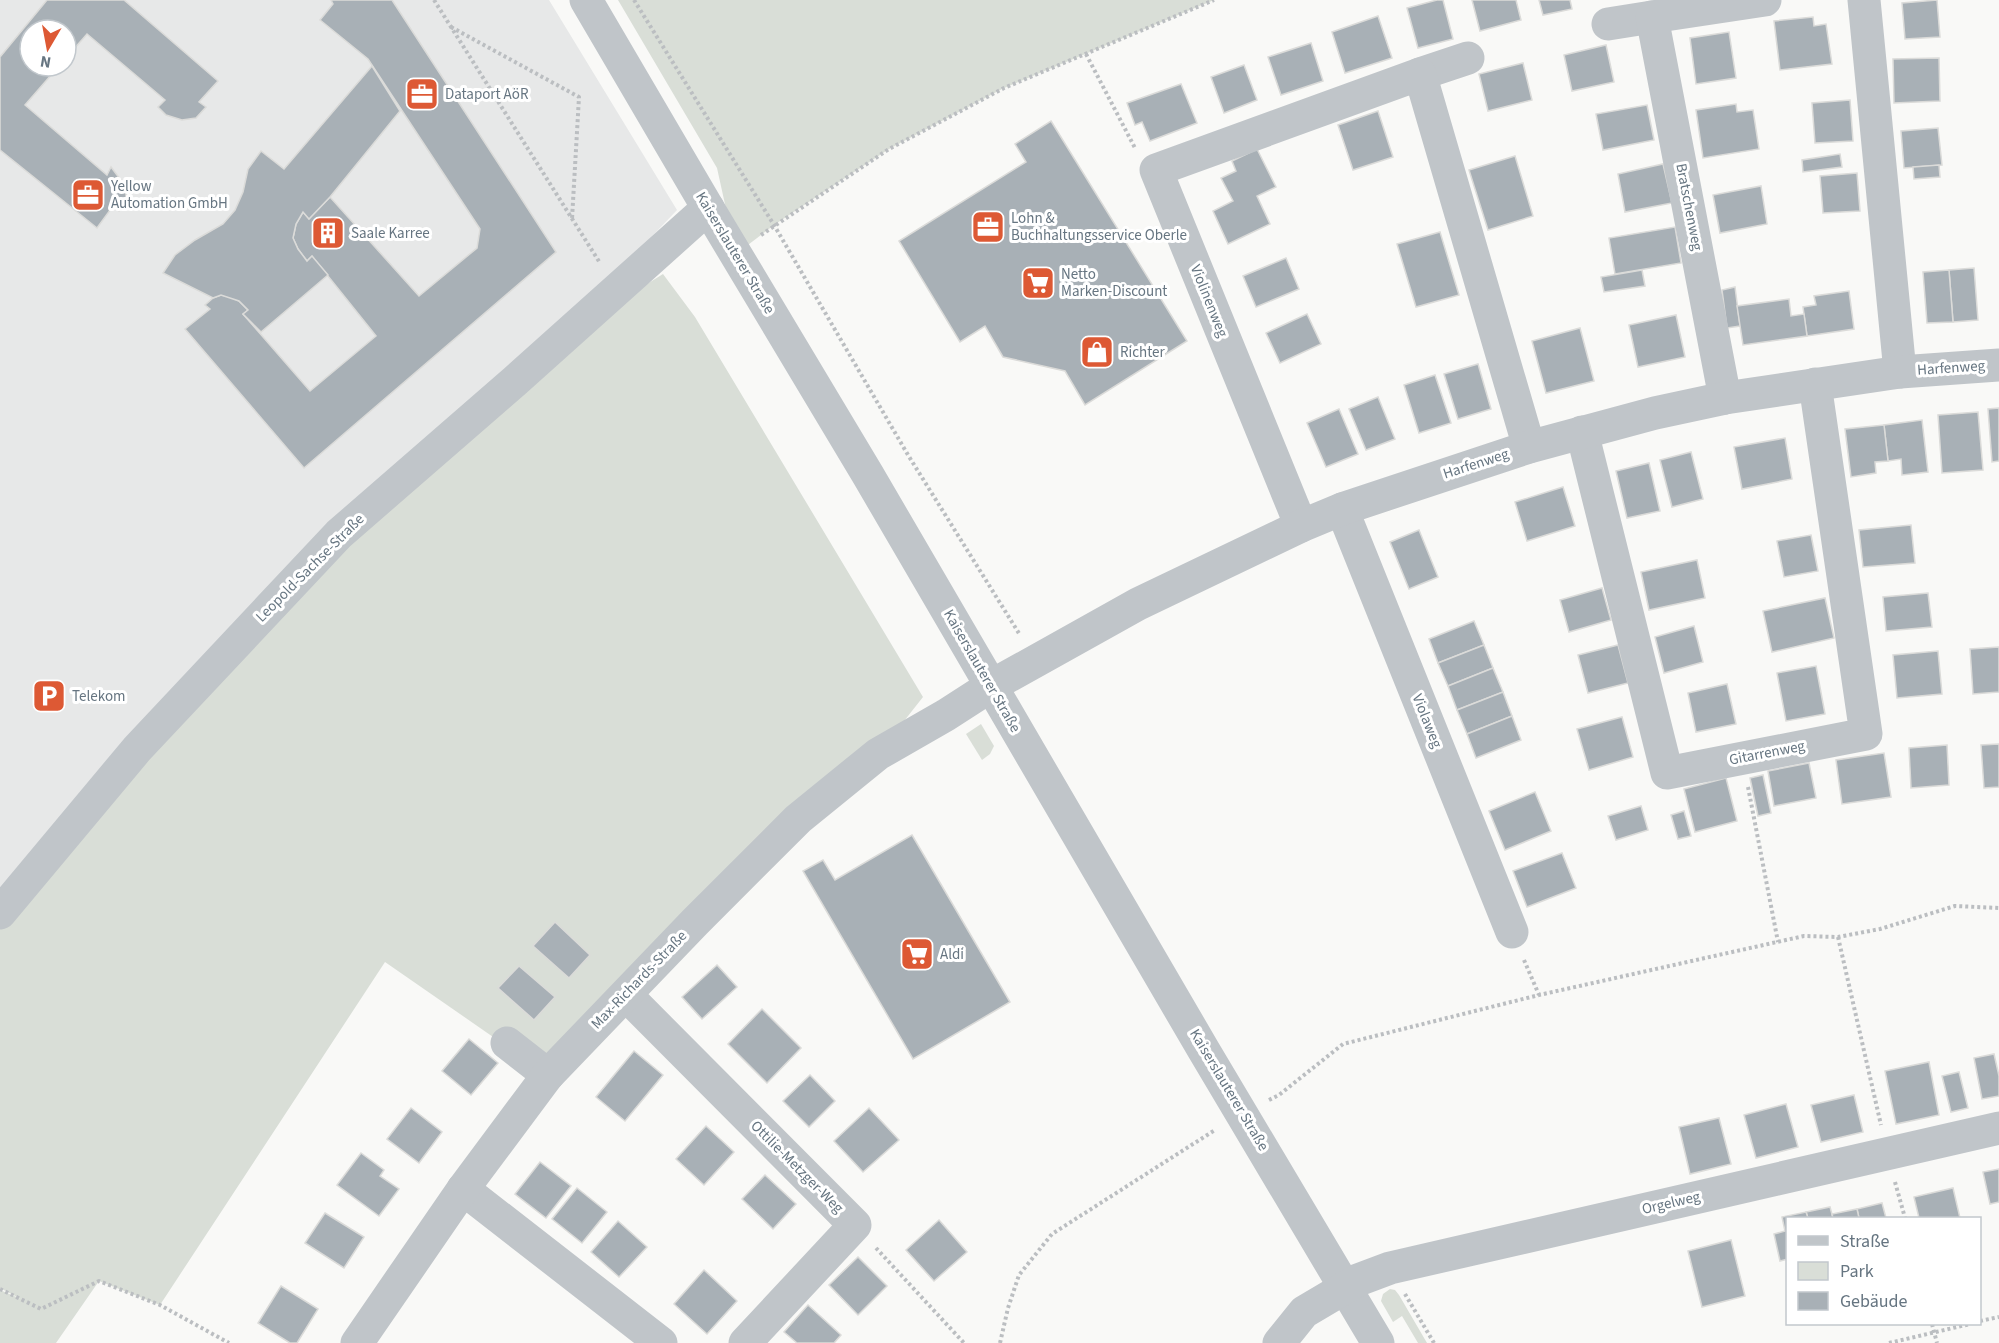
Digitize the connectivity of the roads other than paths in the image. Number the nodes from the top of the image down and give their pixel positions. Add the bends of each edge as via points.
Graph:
1 (586, 0) edge
2 (1765, 0) edge
3 (1864, 0) edge
4 (1652, 16) junction
5 (1608, 24) dead end
6 (1468, 58) dead end
7 (1420, 74) junction
8 (708, 208) junction
9 (1999, 365) edge
10 (1900, 372) junction
11 (1815, 384) junction
12 (1725, 398) junction
13 (1582, 432) junction
14 (1529, 447) junction
15 (1342, 509) junction
16 (1301, 526) junction
17 (991, 686) junction
18 (0, 913) edge
19 (1512, 932) road end
20 (626, 995) junction
21 (507, 1043) dead end
22 (548, 1075) junction
23 (1999, 1128) edge
24 (462, 1189) junction
25 (1345, 1287) junction
26 (357, 1343) edge
27 (661, 1343) edge
28 (745, 1343) edge
29 (1279, 1343) edge
30 (1378, 1343) edge

1 - 8 street, Kaiserslauterer Straße
2 - 4 street
3 - 10 street
4 - 5 street
4 - 12 street, Bratschenweg
6 - 7 street
7 - 14 street
7 - 16 street, Violinenweg via 1156,170
8 - 17 street, Kaiserslauterer Straße
8 - 18 street, Leopold-Sachse-Straße via 339,534 137,748
9 - 10 street, Harfenweg
10 - 11 street, Harfenweg
11 - 12 street, Harfenweg
11 - 13 street, Gitarrenweg via 1866,734 1667,773
12 - 13 street, Harfenweg
13 - 14 street, Harfenweg
14 - 15 street, Harfenweg
15 - 16 street, Harfenweg
15 - 19 street, Violaweg
16 - 17 street, Harfenweg via 1138,604
17 - 20 street, Max-Richards-Straße via 878,754 798,819
17 - 25 street, Kaiserslauterer Straße
20 - 22 street, Max-Richards-Straße
20 - 28 street, Ottilie-Metzger-Weg via 855,1225
21 - 22 street
22 - 24 street, Max-Richards-Straße
23 - 25 street, Orgelweg via 1390,1268
24 - 26 street, Max-Richards-Straße
24 - 27 street
25 - 29 street, Orgelweg via 1304,1312
25 - 30 street, Kaiserslauterer Straße

